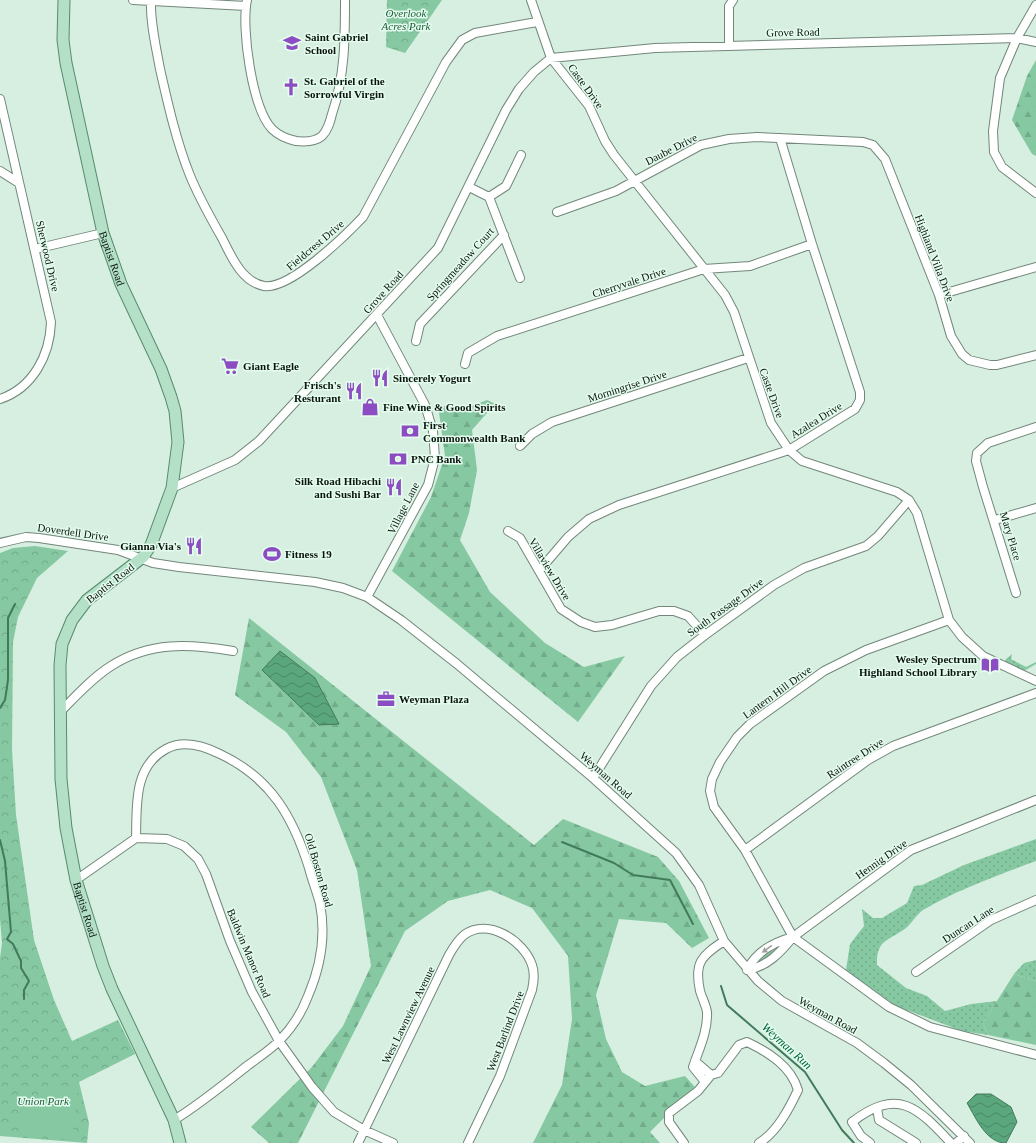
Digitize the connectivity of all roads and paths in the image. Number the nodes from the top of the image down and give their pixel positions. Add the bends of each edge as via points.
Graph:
1 (64, 0) edge
2 (133, 0) edge
3 (345, 0) edge
4 (531, 0) edge
5 (733, 0) edge
6 (151, 1) edge
7 (246, 3) edge
8 (1036, 5) edge
9 (537, 22) junction
10 (1017, 38) junction
11 (1036, 42) edge
12 (729, 45) junction
13 (550, 56) junction
14 (0, 100) edge
15 (780, 138) junction
16 (825, 140) joint
17 (522, 155) dead end
18 (0, 171) edge
19 (633, 181) junction
20 (19, 183) junction
21 (469, 187) junction
22 (1036, 193) edge
23 (488, 197) junction
24 (557, 212) dead end
25 (103, 233) junction
26 (504, 235) junction
27 (812, 244) junction
28 (35, 249) junction
29 (1036, 267) edge
30 (704, 269) junction
31 (520, 278) dead end
32 (939, 295) junction
33 (377, 315) junction
34 (416, 341) dead end
35 (1036, 355) edge
36 (748, 358) junction
37 (466, 364) dead end
38 (0, 399) edge
39 (1036, 427) edge
40 (520, 446) dead end
41 (789, 450) junction
42 (172, 488) junction
43 (909, 500) junction
44 (1036, 508) edge
45 (994, 520) junction
46 (508, 531) dead end
47 (0, 544) edge
48 (143, 558) junction
49 (539, 570) junction
50 (1016, 593) dead end
51 (367, 598) junction
52 (949, 620) junction
53 (705, 635) junction
54 (233, 651) dead end
55 (1036, 681) edge
56 (1036, 693) edge
57 (60, 712) junction
58 (593, 778) junction
59 (1036, 800) edge
60 (136, 838) junction
61 (746, 850) junction
62 (76, 880) junction
63 (1035, 902) edge
64 (502, 934) joint
65 (793, 937) junction
66 (724, 941) junction
67 (747, 970) junction
68 (916, 972) dead end
69 (279, 1041) junction
70 (1036, 1055) edge
71 (695, 1061) junction
72 (711, 1075) junction
73 (705, 1082) junction
74 (877, 1108) junction
75 (174, 1120) junction
76 (364, 1130) junction
77 (964, 1136) junction
78 (180, 1143) edge
79 (358, 1143) edge
80 (393, 1143) edge
81 (468, 1143) edge
82 (684, 1143) edge
83 (759, 1143) edge
84 (870, 1143) edge
85 (916, 1143) edge
86 (951, 1143) edge
87 (956, 1143) edge
88 (970, 1143) edge

1 - 25 main road, Baptist Road via 63,40 66,63
2 - 6 street
3 - 7 street via 344,68 341,86 328,128 322,136 303,142 278,135 271,128 257,96 247,46
4 - 9 street, Caste Drive
5 - 12 street via 729,6
6 - 7 street
6 - 9 street, Fieldcrest Drive via 156,47 168,105 189,173 233,259 253,282 265,286 277,285 292,279 364,217 446,62 462,40 475,33
8 - 10 street
9 - 13 street, Caste Drive
10 - 11 street, Grove Road
10 - 12 street, Grove Road
10 - 22 street via 997,88 994,152 1002,167
12 - 13 street, Grove Road
13 - 19 street, Caste Drive via 589,106 605,141
13 - 21 street, Grove Road via 519,89 509,105
14 - 20 street, Sherwood Drive
15 - 16 street, Daube Drive
15 - 19 street, Daube Drive via 729,138 701,145
15 - 27 street, Azalea Drive
16 - 32 street, Highland Villa Drive via 864,142 873,145 885,159
17 - 23 street via 506,186
18 - 20 street
19 - 24 street, Daube Drive via 603,197
19 - 30 street, Caste Drive
20 - 28 street, Sherwood Drive
21 - 23 street
21 - 33 street, Grove Road via 438,248
23 - 26 street, Springmeadow Court
25 - 28 street
25 - 42 main road, Baptist Road via 121,284 161,369 173,404 178,442
26 - 31 street
26 - 34 street, Springmeadow Court via 420,324
27 - 30 street, Cherryvale Drive via 750,266
27 - 41 street, Azalea Drive via 860,392 860,400 855,409
28 - 38 street, Sherwood Drive via 51,322 49,346 38,369 27,382
29 - 32 street
30 - 36 street, Caste Drive via 725,295 734,312
30 - 37 street, Cherryvale Drive via 497,336 468,353
32 - 35 street, Highland Villa Drive via 951,336 969,360 997,364
33 - 42 street, Grove Road via 259,441 235,460
33 - 51 street, Village Lane via 425,405 433,430 435,458 428,485
36 - 40 street, Morningrise Drive via 552,422 532,434
36 - 41 street, Caste Drive via 771,423
39 - 45 street, Mary Place via 988,443 977,453 976,461
41 - 43 street, Caste Drive via 802,461 897,492
41 - 49 street, Azalea Drive via 619,505 589,519 568,537
42 - 48 main road, Baptist Road via 158,531
43 - 52 street via 917,514
43 - 53 street, South Passage Drive via 866,546 804,568 774,585
44 - 45 street
45 - 50 street, Mary Place
46 - 49 street, Villaview Drive via 520,538
47 - 48 street, Doverdell Drive via 26,537 39,538 118,550
48 - 51 street, Weyman Road via 153,563 179,567 315,582 343,588
48 - 57 main road, Baptist Road via 87,600 72,620 62,644
49 - 53 street, Villaview Drive via 561,609 581,622 595,627 612,625 659,611 674,611 688,616
51 - 58 street, Weyman Road via 401,620 457,664
52 - 55 street via 962,637 983,656
52 - 61 street, Lantern Hill Drive via 866,650 824,671 750,724 738,737 720,762 712,779 710,792 714,807
53 - 58 street, South Passage Drive via 677,657 652,686
54 - 57 street via 178,645 133,655 111,666
56 - 61 street, Raintree Drive via 893,746 868,760
57 - 62 main road, Baptist Road via 66,828
58 - 66 street, Weyman Road via 676,853 699,885
59 - 65 street, Hennig Drive via 911,850
60 - 62 street
60 - 69 street, Baldwin Manor Road via 167,839 184,846 198,859 252,992
60 - 69 street, Old Boston Road via 138,789 142,776 148,764 176,745 201,746 245,768 269,789 289,816 302,846 320,905 322,926 319,964 308,996 293,1023
61 - 65 street, Lantern Hill Drive
62 - 75 main road, Baptist Road via 112,989
63 - 68 street, Duncan Lane via 991,920
64 - 76 street, West Lawnview Avenue via 481,929 472,930 456,944
64 - 81 street, West Barlind Drive via 520,946 527,955 534,979 500,1076
65 - 67 street, Hennig Drive via 777,942 752,960
65 - 70 street, Lantern Hill Drive via 889,1007 930,1027
66 - 67 street, Weyman Road
66 - 71 street via 706,952 698,968 700,991 707,1012 704,1037
67 - 77 street, Weyman Road via 782,1001 857,1043 884,1063
69 - 75 street, Old Boston Road via 196,1107
69 - 76 street, Baldwin Manor Road via 312,1087 334,1112
71 - 72 street
71 - 73 street via 693,1066
72 - 73 street
72 - 83 street via 718,1073 739,1044 747,1042 786,1067 795,1079 798,1090 790,1106 775,1128
73 - 82 street via 698,1091 670,1113 669,1122
74 - 84 street via 868,1110 852,1122 861,1136
74 - 85 street via 879,1120
74 - 86 street via 891,1103 910,1106 930,1121
75 - 78 main road, Baptist Road
76 - 79 street, West Lawnview Avenue
76 - 80 street, Baldwin Manor Road
77 - 87 street
77 - 88 street, Weyman Road

